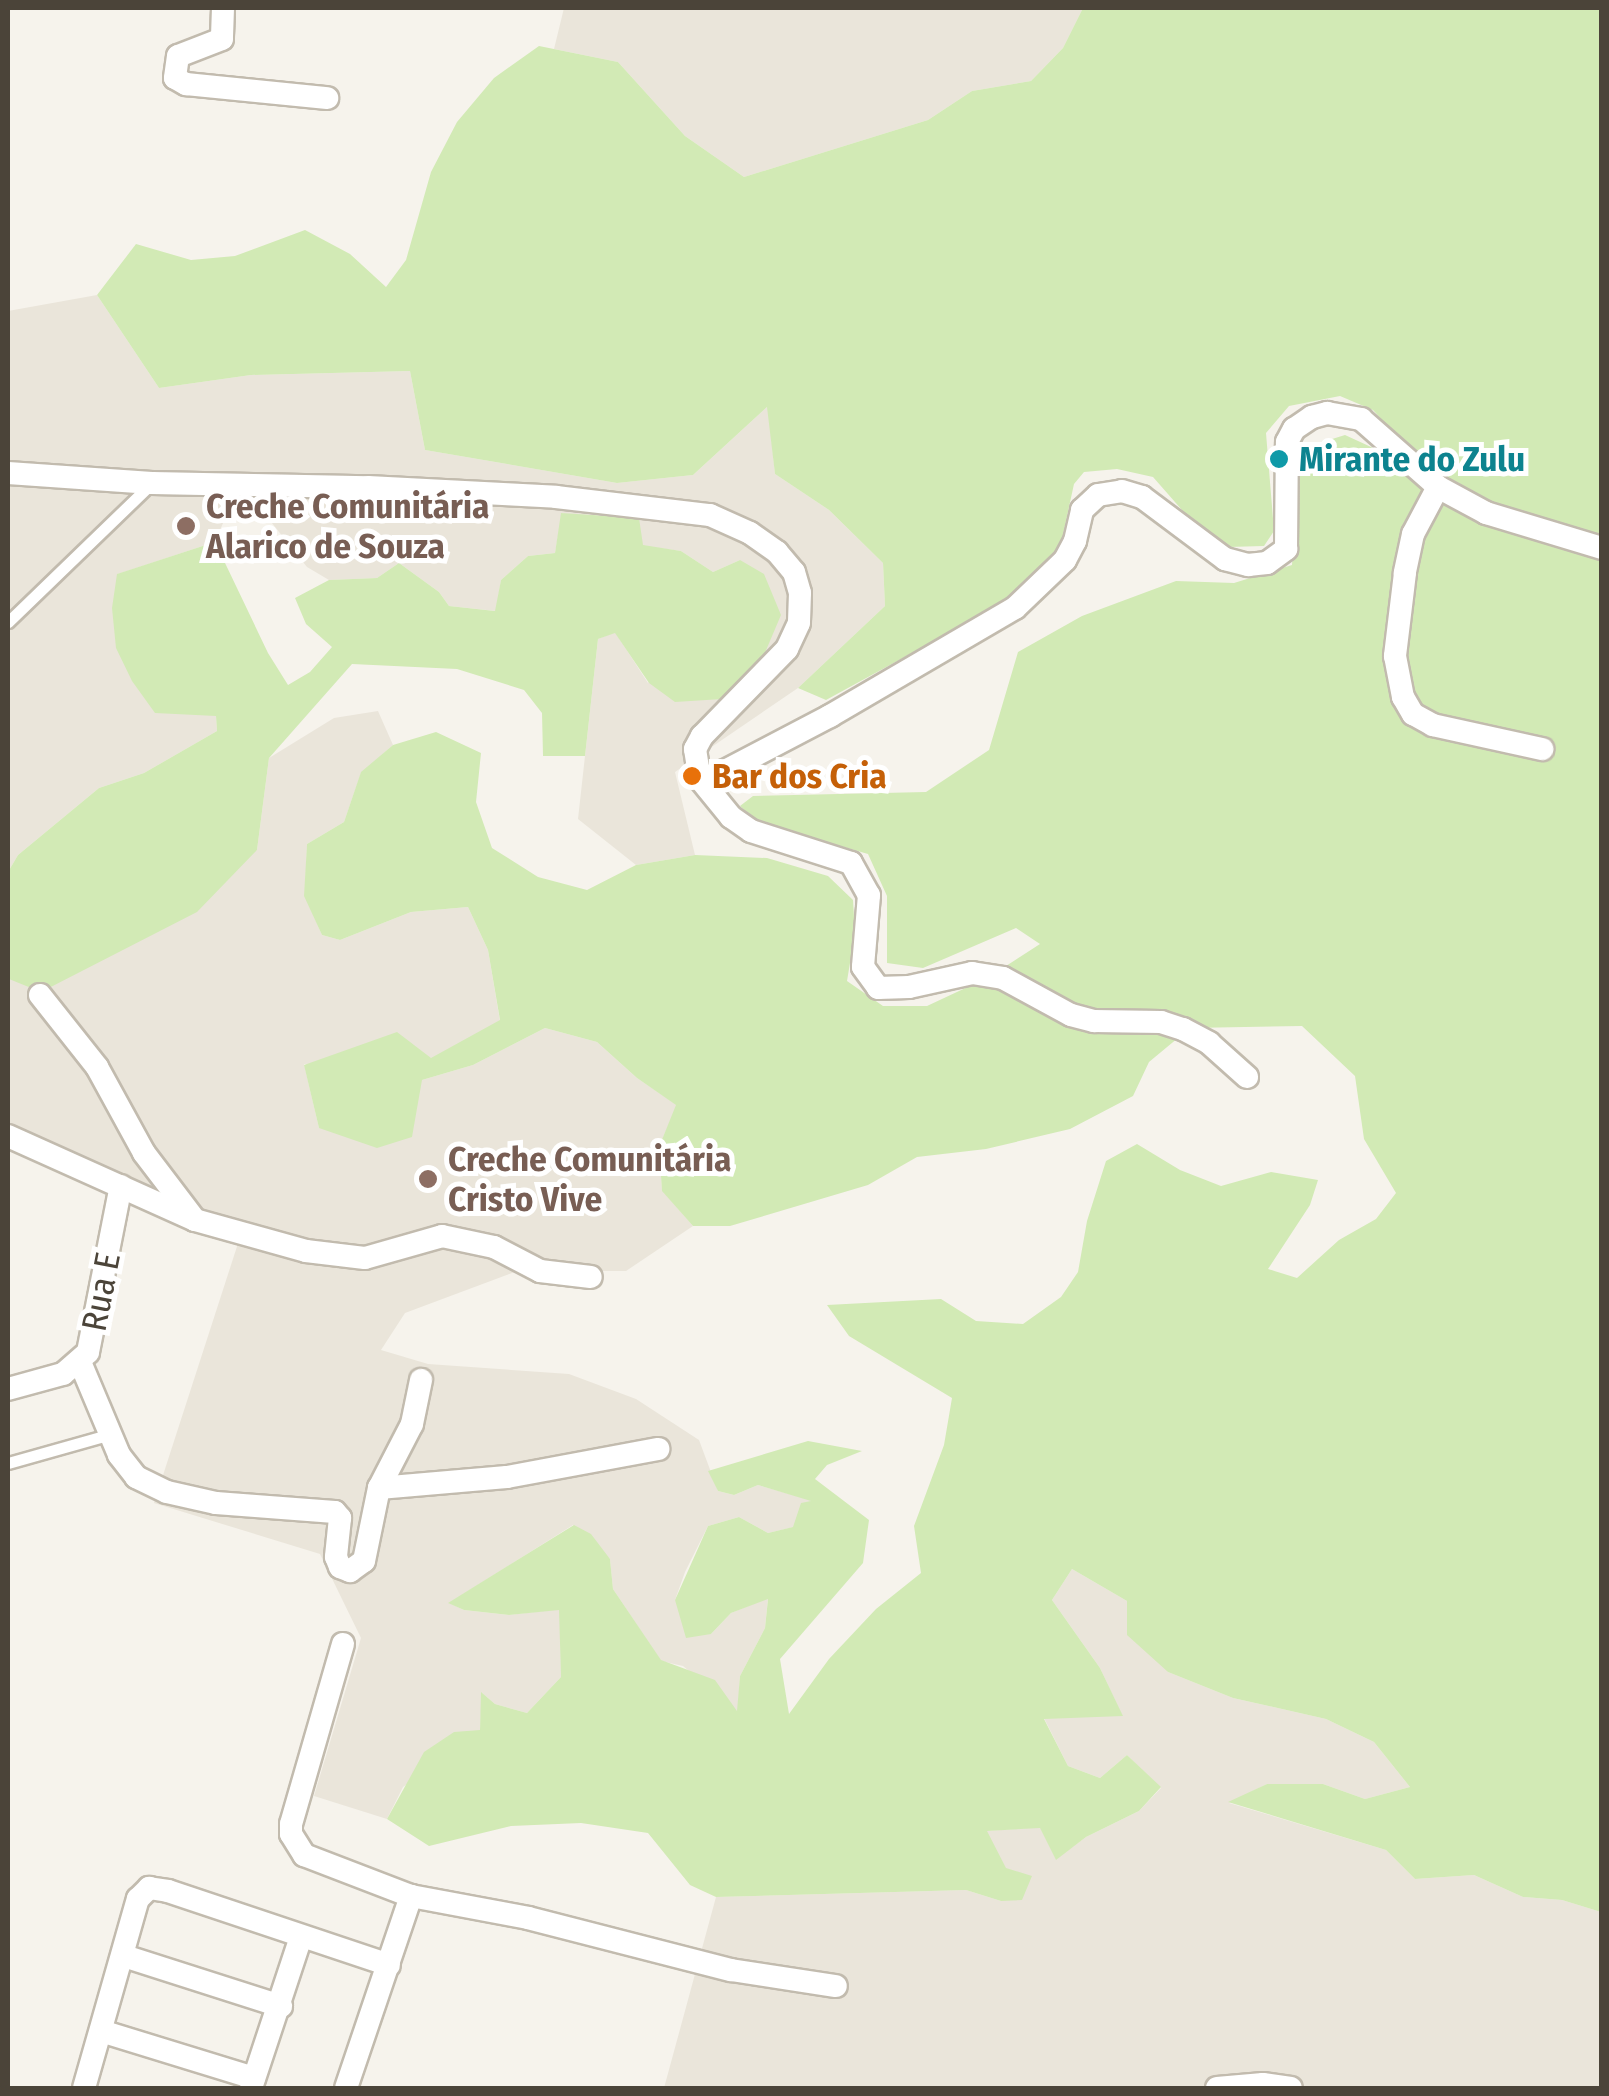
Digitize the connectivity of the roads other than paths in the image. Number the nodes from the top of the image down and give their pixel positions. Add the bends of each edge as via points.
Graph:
1 (222, 8) edge
2 (327, 98) dead end
3 (8, 474) edge
4 (152, 483) junction
5 (1438, 487) junction
6 (1602, 548) edge
7 (8, 622) edge
8 (1542, 750) dead end
9 (700, 780) junction
10 (40, 994) dead end
11 (1247, 1078) dead end
12 (8, 1136) edge
13 (121, 1186) junction
14 (195, 1220) junction
15 (591, 1277) dead end
16 (80, 1362) junction
17 (420, 1380) dead end
18 (8, 1389) edge
19 (111, 1434) junction
20 (658, 1450) dead end
21 (8, 1463) edge
22 (378, 1488) junction
23 (342, 1644) dead end
24 (411, 1896) junction
25 (302, 1936) junction
26 (124, 1956) junction
27 (388, 1965) junction
28 (836, 1986) dead end
29 (281, 2006) junction
30 (101, 2031) junction
31 (253, 2084) edge
32 (84, 2088) edge
33 (346, 2088) edge
34 (1216, 2088) edge
35 (1291, 2088) edge

1 - 2 street via 222,39 178,56 175,78
3 - 4 street
4 - 7 lane
4 - 9 street via 368,487 641,504 710,514 750,533 794,572 799,624 787,650 702,736 695,750
5 - 6 street via 1503,520
5 - 8 street via 1414,534 1404,573 1396,656 1404,698 1413,714 1433,725
5 - 9 street via 1361,419 1327,413 1294,429 1287,442 1286,549 1267,562 1226,559 1142,498 1122,491 1098,495 1082,510 1065,560 1016,608 830,716
9 - 11 street via 751,831 850,863 868,894 863,966 878,988 972,973 1003,978 1071,1015 1183,1029 1209,1042
10 - 14 street via 97,1067 144,1154
12 - 13 street
13 - 14 street
13 - 16 street, Rua E via 96,1331
14 - 15 street via 348,1259 442,1236 466,1238 540,1270
16 - 18 street, Rua E via 52,1380
16 - 19 street
17 - 22 street via 412,1424
19 - 21 lane
19 - 22 street via 136,1478 167,1492 216,1504 335,1512 336,1557 350,1571 364,1561
20 - 22 street via 507,1478
23 - 24 street via 291,1834 304,1855
24 - 27 street
24 - 28 street via 731,1970
25 - 26 street via 158,1888 142,1892
25 - 27 street
25 - 29 street
26 - 29 street
26 - 30 street
27 - 33 street
29 - 31 street
30 - 31 street
30 - 32 street
34 - 35 street

